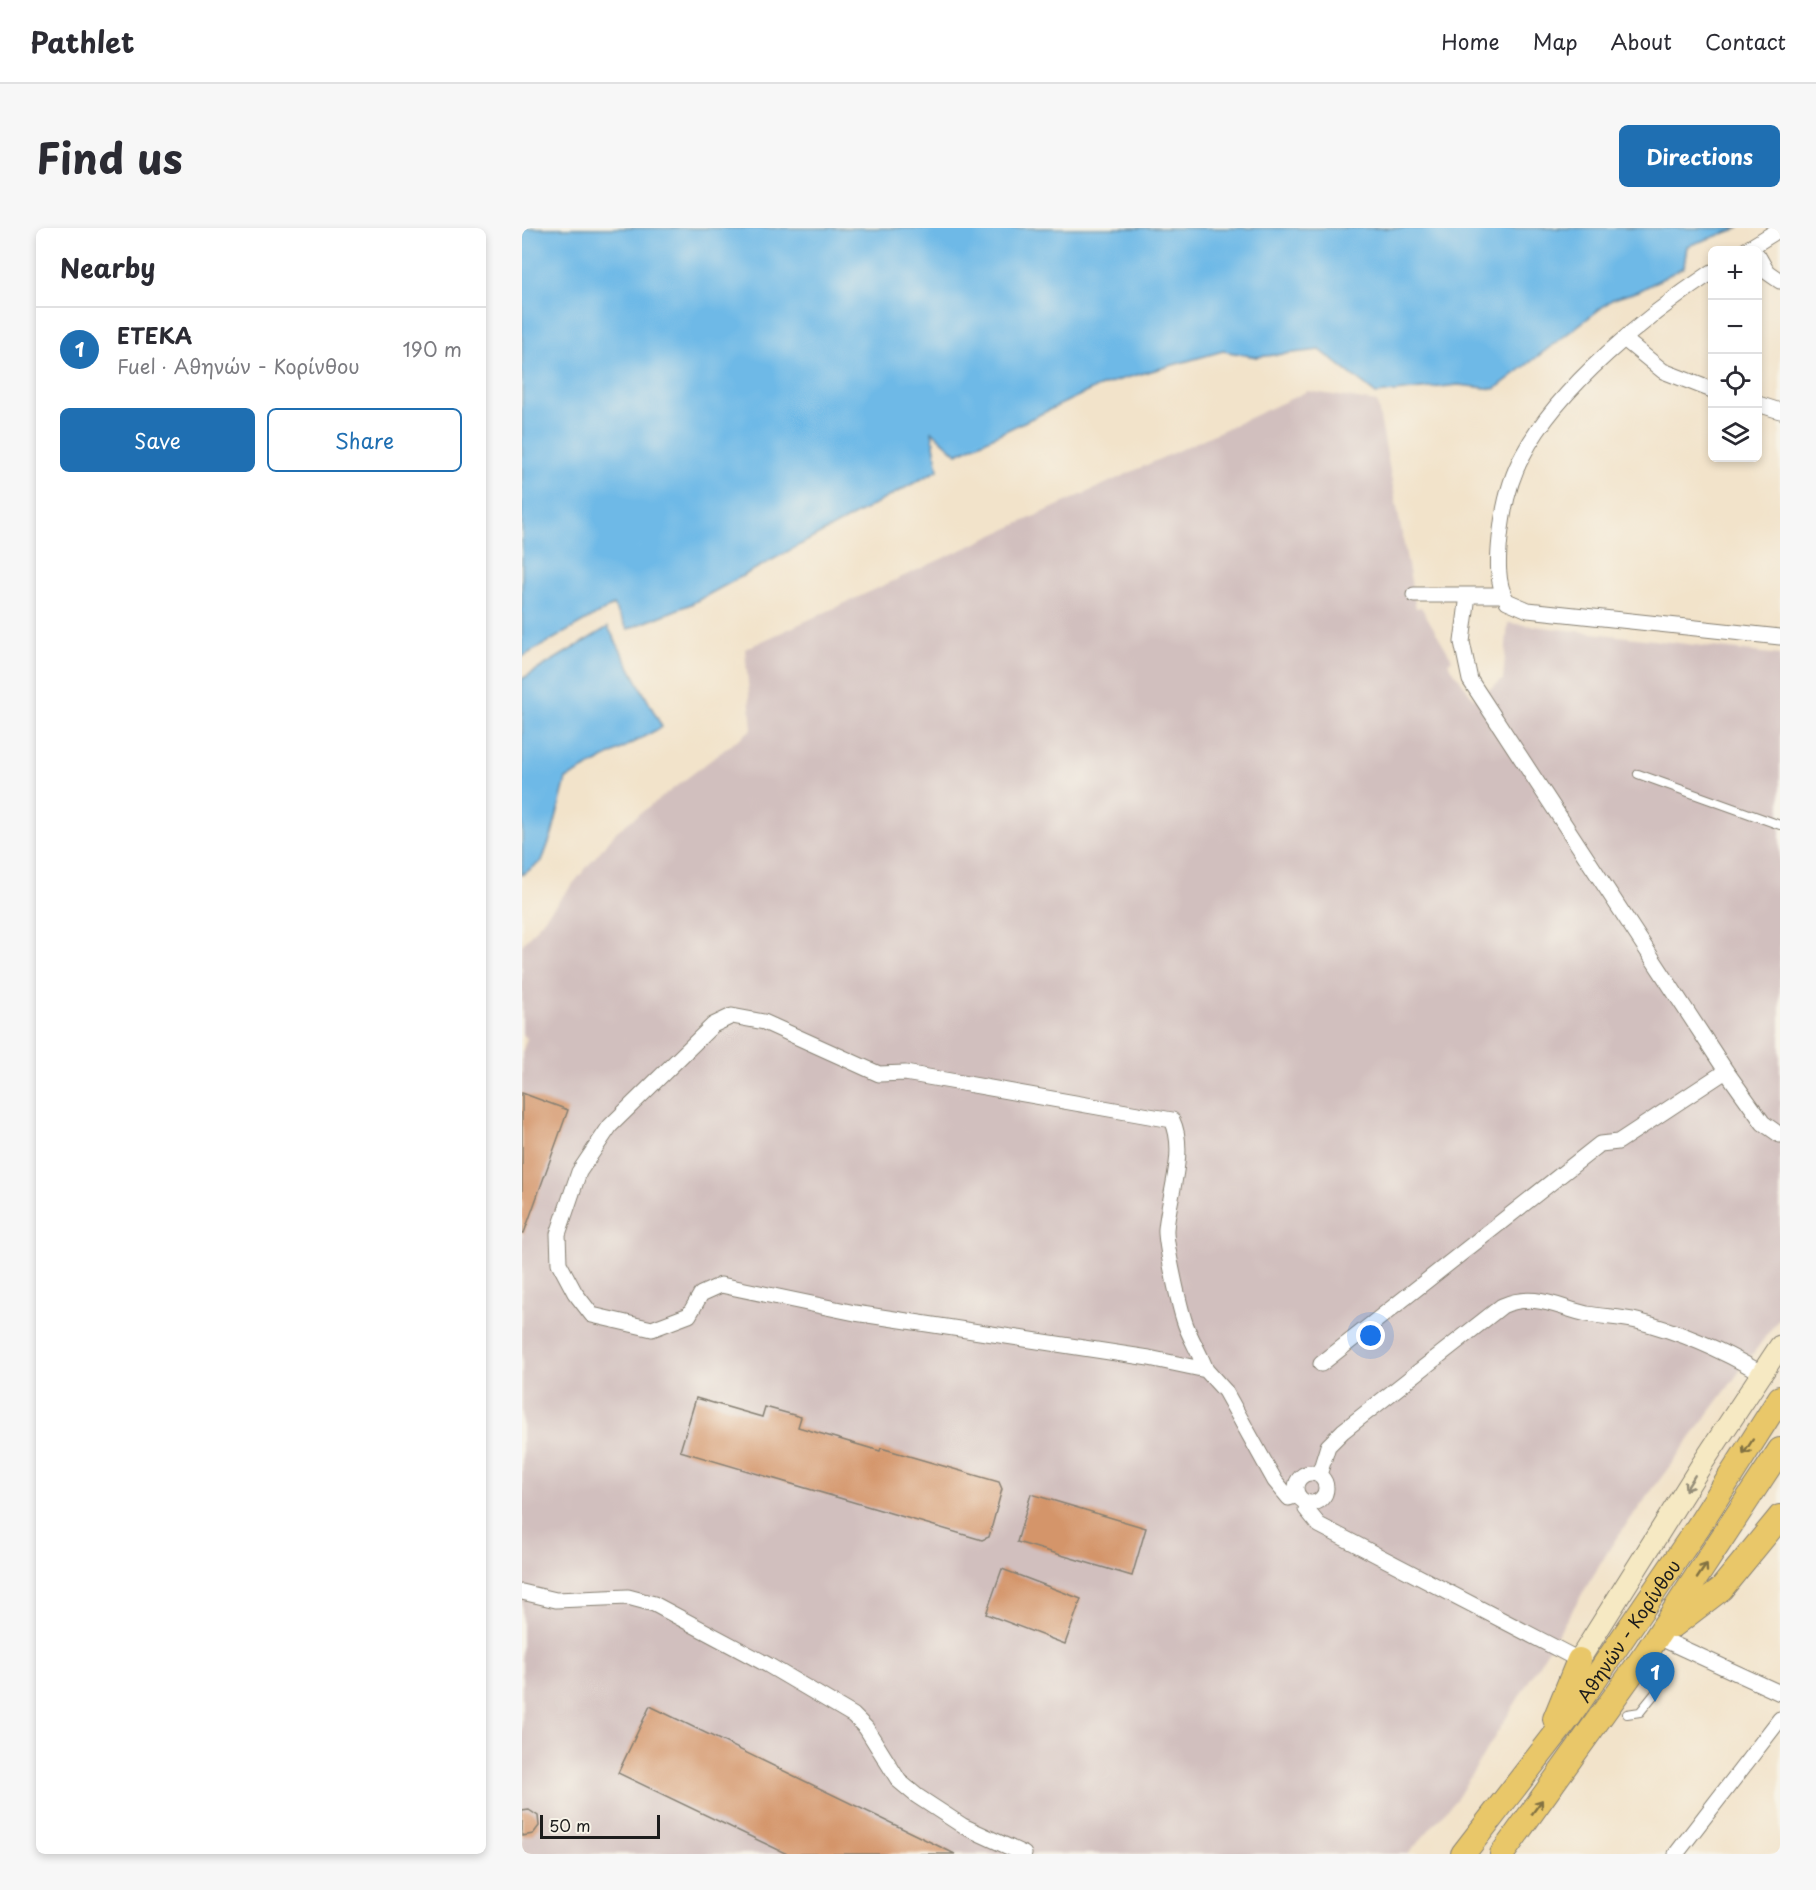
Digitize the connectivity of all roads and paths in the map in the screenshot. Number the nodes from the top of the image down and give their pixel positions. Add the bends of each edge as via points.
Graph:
1 (1780, 229) edge
2 (1759, 246) edge
3 (1762, 264) edge
4 (1708, 275) edge
5 (1780, 281) edge
6 (1624, 339) junction
7 (1708, 388) edge
8 (1762, 405) edge
9 (1780, 411) edge
10 (1414, 595) dead end
11 (1468, 595) junction
12 (1504, 595) junction
13 (1780, 637) edge
14 (1638, 774) dead end
15 (1780, 825) edge
16 (1726, 1071) junction
17 (1780, 1135) edge
18 (1780, 1346) edge
19 (1321, 1364) dead end
20 (1206, 1370) junction
21 (1761, 1373) junction
22 (1780, 1398) edge
23 (1780, 1450) edge
24 (1319, 1475) junction
25 (1302, 1503) junction
26 (1780, 1517) edge
27 (522, 1592) edge
28 (1658, 1637) junction
29 (1579, 1660) junction
30 (1659, 1673) dead end
31 (1780, 1693) edge
32 (1627, 1714) dead end
33 (1780, 1719) edge
34 (1536, 1762) junction
35 (1024, 1854) edge
36 (1463, 1854) edge
37 (1502, 1854) edge
38 (1676, 1854) edge

1 - 2 street
3 - 5 street
4 - 6 street
6 - 7 street via 1663,371
6 - 12 street via 1550,415 1516,468 1505,503 1499,547
8 - 9 street
10 - 11 street
11 - 12 street
11 - 16 street via 1462,642 1470,680
12 - 13 street via 1514,605 1533,611
14 - 15 lane
16 - 17 street via 1763,1123
16 - 19 street via 1618,1143 1600,1144
18 - 21 main road
20 - 20 street via 855,1313 721,1285 701,1294 689,1315 652,1329 617,1322 592,1315 575,1293 559,1263 558,1234 579,1172 610,1126 713,1025 732,1016 764,1022 879,1074 905,1073 1172,1120 1180,1152 1166,1232 1184,1321
20 - 25 street via 1225,1391 1270,1472
21 - 24 street via 1725,1352 1635,1320 1518,1299 1502,1306 1343,1431 1328,1446
21 -> 29 main road
22 -> 34 highway, Αθηνών - Κορίνθου via 1673,1565
28 -> 23 highway, Αθηνών - Κορίνθου
24 - 25 street via 1310,1473 1297,1482
24 - 25 street via 1326,1492 1319,1501
25 - 29 street via 1319,1525
26 - 28 highway via 1721,1589
27 - 35 street via 556,1600 640,1599 705,1631 853,1715 866,1728 899,1781 917,1796 981,1836
28 - 31 street
37 -> 28 highway, Αθηνών - Κορίνθου
29 - 34 highway
30 - 32 lane via 1660,1686 1640,1712
33 - 38 street
34 - 36 highway, Αθηνών - Κορίνθου

